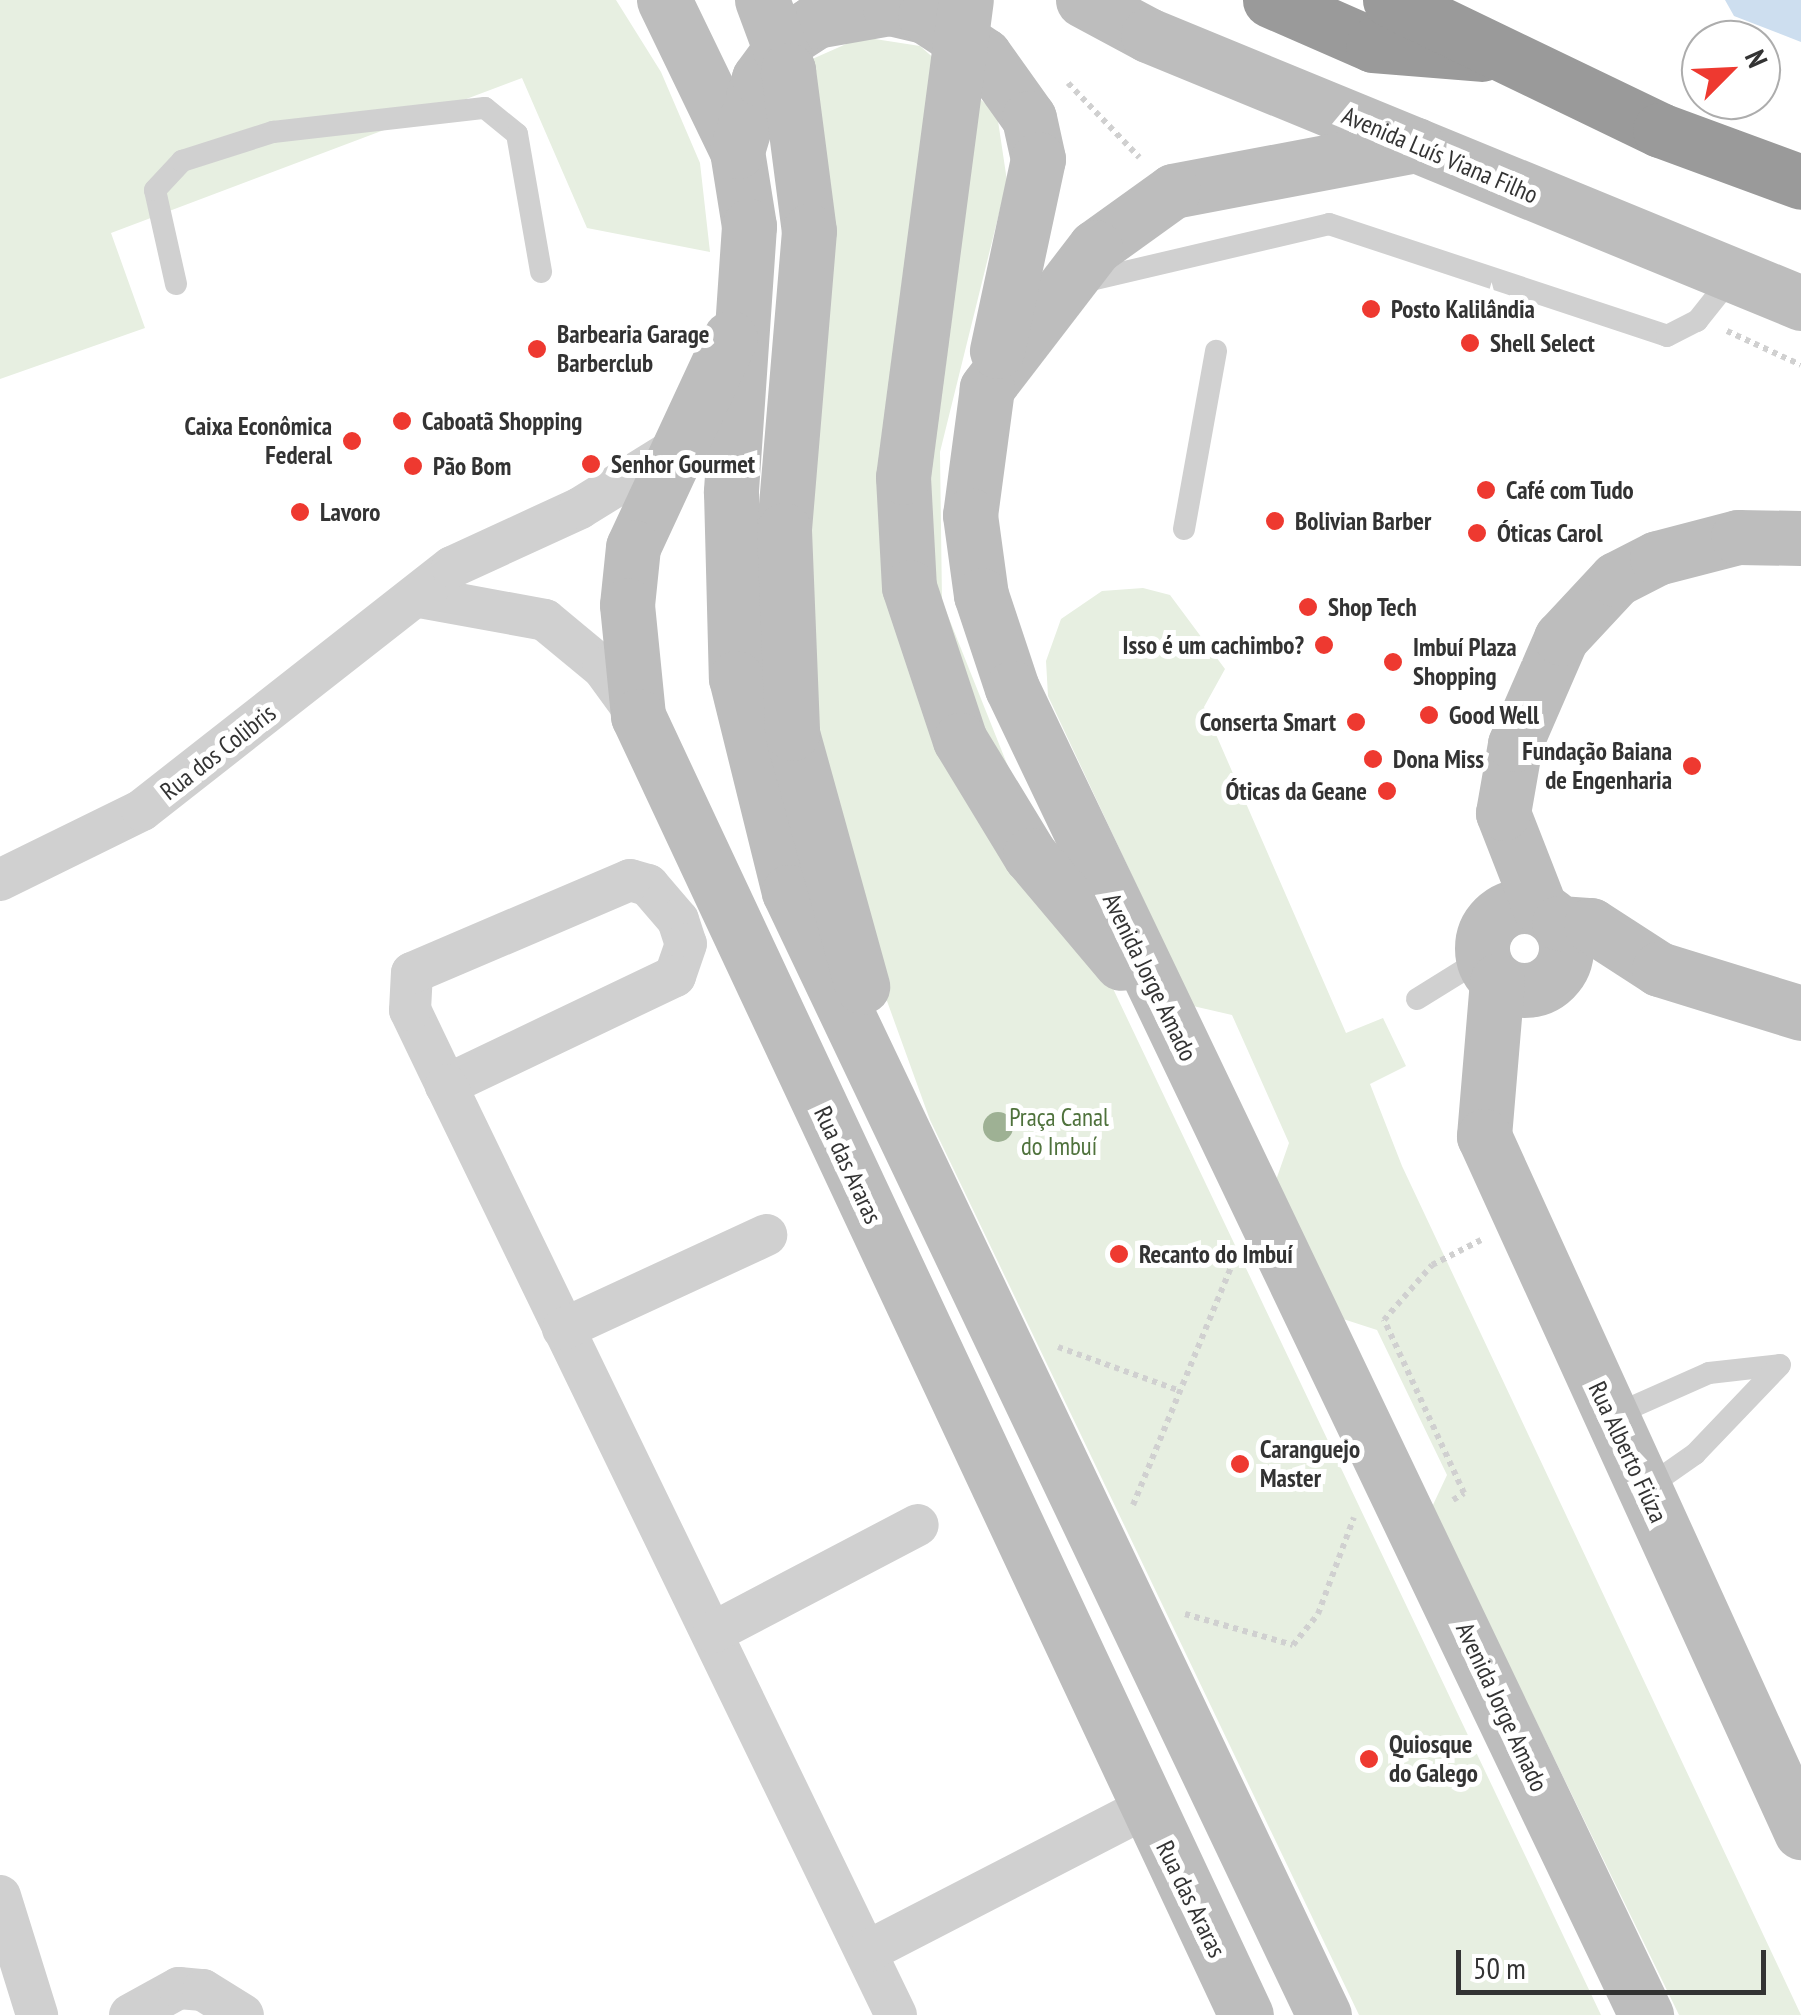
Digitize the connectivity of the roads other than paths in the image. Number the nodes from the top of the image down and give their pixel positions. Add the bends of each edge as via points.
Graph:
1 (664, 0) edge
2 (762, 0) edge
3 (966, 0) edge
4 (1083, 0) edge
5 (1270, 0) edge
6 (1390, 0) edge
7 (1501, 54) junction
8 (1416, 144) junction
9 (737, 151) junction
10 (1801, 182) edge
11 (541, 272) dead end
12 (1732, 277) junction
13 (176, 284) dead end
14 (1055, 289) junction
15 (746, 298) junction
16 (1801, 303) edge
17 (1216, 352) dead end
18 (986, 388) junction
19 (672, 451) junction
20 (1184, 530) dead end
21 (1801, 538) edge
22 (420, 596) junction
23 (638, 716) junction
24 (0, 880) edge
25 (1530, 955) junction
26 (1417, 999) dead end
27 (1801, 1012) edge
28 (1170, 1017) junction
29 (446, 1085) junction
30 (918, 1170) junction
31 (766, 1235) dead end
32 (563, 1329) junction
33 (1612, 1416) junction
34 (1646, 1489) junction
35 (918, 1524) dead end
36 (714, 1632) junction
37 (1163, 1679) junction
38 (1147, 1807) junction
39 (1801, 1832) edge
40 (0, 1896) edge
41 (866, 1952) junction
42 (1239, 2000) edge
43 (38, 2015) edge
44 (130, 2015) edge
45 (243, 2015) edge
46 (896, 2015) edge
47 (1324, 2015) edge
48 (1646, 2015) edge

1 - 9 main road
2 - 30 main road, bridge via 788,70 809,231 784,530 792,734
3 - 28 main road, bridge via 903,477 909,586 960,740 1030,855
4 - 8 main road, Avenida Luís Viana Filho
5 - 7 highway via 1374,44
6 - 7 highway
7 - 10 highway via 1660,130
8 - 12 main road, Avenida Luís Viana Filho
8 - 14 main road, Avenida Jorge Amado via 1173,191
9 - 15 main road
9 - 18 main road via 760,78 788,40 816,22 890,8 924,16 984,54 1029,118 1038,160
11 - 13 lane via 517,134 485,108 272,132 182,161 155,190
12 - 14 lane via 1698,321 1652,334 1472,264 1329,224
12 - 16 main road, Avenida Luís Viana Filho
14 - 18 main road, Avenida Jorge Amado
15 - 19 main road, Rua das Araras via 712,384
15 - 30 main road via 731,594 752,761 789,892
17 - 20 lane
18 - 28 main road, Avenida Jorge Amado via 970,514 980,595 1012,688
19 - 22 street, Rua dos Colibris via 580,508 452,567
19 - 23 main road, Rua das Araras via 633,547 628,606
21 - 25 main road via 1738,537 1656,558 1616,579 1561,638 1514,744 1503,812
22 - 23 street via 545,620 604,668
22 - 24 street, Rua dos Colibris via 142,810
23 - 38 main road, Rua das Araras
25 - 26 lane via 1449,970
25 - 27 main road via 1659,969
25 - 33 main road, Rua Alberto Fiúza via 1492,1067 1484,1136
28 - 48 main road, Avenida Jorge Amado
29 - 29 street via 676,976 686,944 666,900 630,880 601,887 412,972 410,1010
29 - 32 street
30 - 37 main road
31 - 32 street
32 - 36 street
33 - 34 main road, Rua Alberto Fiúza
33 - 34 lane via 1709,1374 1780,1365 1695,1454
34 - 39 main road, Rua Alberto Fiúza
35 - 36 street
36 - 41 street
37 - 42 main road
37 - 47 main road
38 - 41 street
38 - 42 main road, Rua das Araras
40 - 43 street
41 - 46 street
44 - 45 street via 179,1988 203,1990

